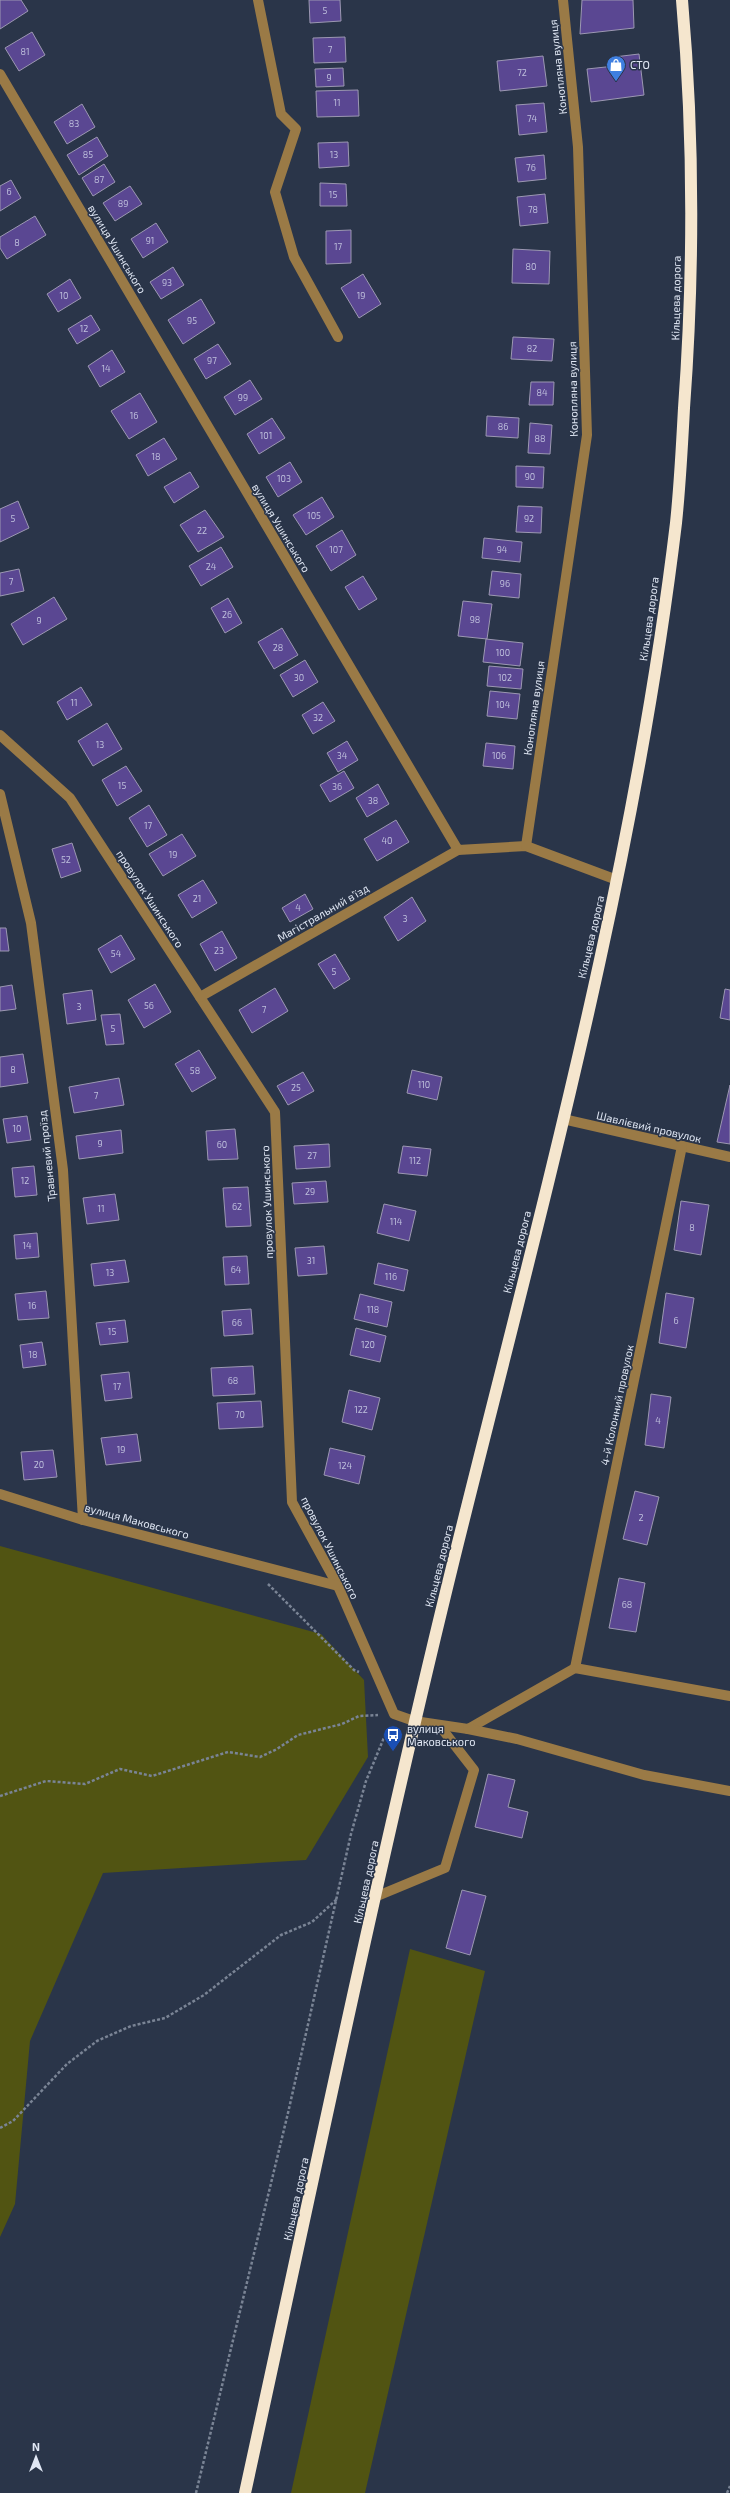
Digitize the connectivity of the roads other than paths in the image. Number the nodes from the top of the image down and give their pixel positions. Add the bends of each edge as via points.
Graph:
1 (258, 0) edge
2 (563, 0) edge
3 (682, 0) edge
4 (0, 74) edge
5 (338, 337) dead end
6 (0, 735) edge
7 (0, 794) edge
8 (526, 846) junction
9 (458, 850) junction
10 (618, 880) junction
11 (200, 997) junction
12 (563, 1119) junction
13 (682, 1146) junction
14 (730, 1157) edge
15 (0, 1494) edge
16 (83, 1520) junction
17 (338, 1586) junction
18 (575, 1668) junction
19 (730, 1696) edge
20 (414, 1721) junction
21 (439, 1725) junction
22 (468, 1729) junction
23 (730, 1791) edge
24 (376, 1897) junction
25 (245, 2493) edge

1 - 5 street via 281,114 296,129 275,192 294,257
2 - 8 street, Конопляна вулиця via 578,147 587,434
3 - 10 highway, Кільцева дорога via 691,146 690,322 677,511 654,674
4 - 9 street, вулиця Ушинського
6 - 11 street, провулок Ушинського via 70,798
7 - 16 street, Травневий проїзд via 31,923 63,1170
8 - 9 street
8 - 10 street
9 - 11 street, Магістральний в’їзд
10 - 12 highway, Кільцева дорога
11 - 17 street, провулок Ушинського via 275,1112 292,1502
12 - 13 street, Шавлієвий провулок
12 - 20 highway, Кільцева дорога
13 - 14 street, Шавлієвий провулок
13 - 18 street, 4-й Колонний провулок
15 - 16 street, вулиця Маковського
16 - 17 street, вулиця Маковського
17 - 20 street, провулок Ушинського via 394,1714
18 - 19 street
18 - 22 street
20 - 21 street
20 - 24 highway, Кільцева дорога
21 - 22 street
21 - 24 street via 474,1770 445,1868
22 - 23 street via 517,1739 644,1775
24 - 25 highway, Кільцева дорога

